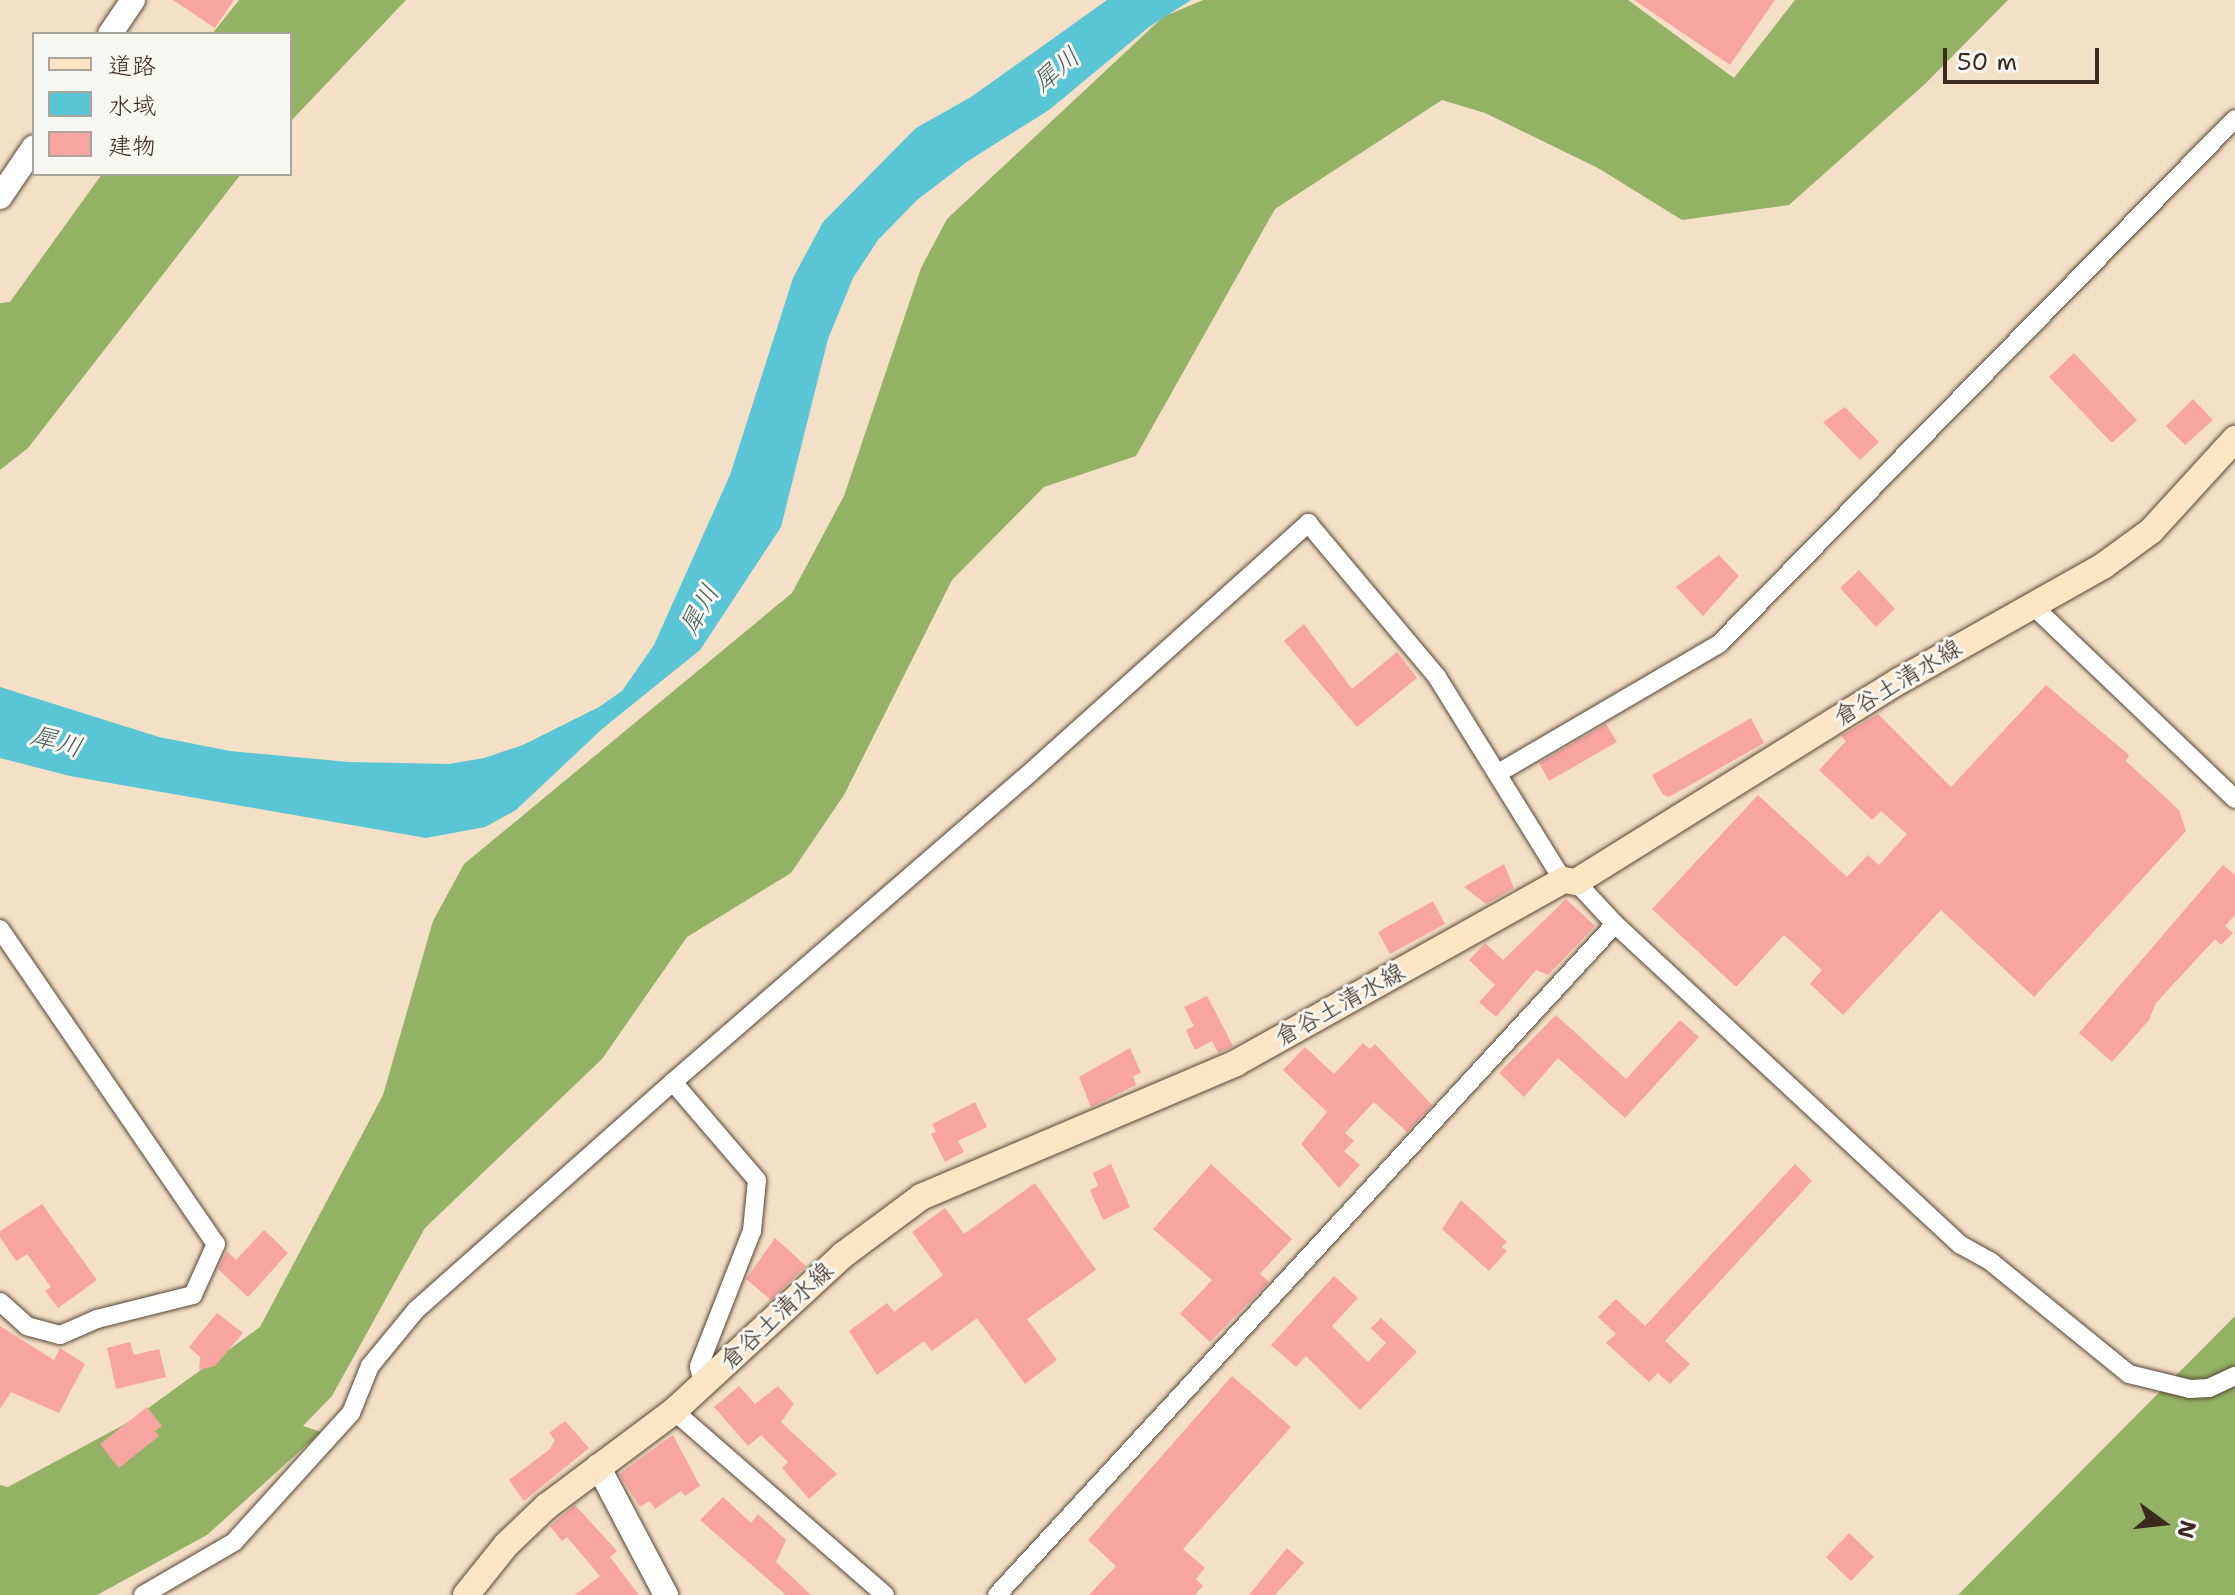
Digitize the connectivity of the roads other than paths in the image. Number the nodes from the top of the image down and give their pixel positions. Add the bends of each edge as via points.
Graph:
1 (133, 0) edge
2 (111, 32) edge
3 (2235, 119) edge
4 (32, 150) edge
5 (0, 197) edge
6 (2235, 439) edge
7 (2031, 604) junction
8 (1500, 772) junction
9 (2235, 799) edge
10 (1570, 881) junction
11 (1615, 924) junction
12 (0, 929) edge
13 (673, 1082) junction
14 (0, 1302) edge
15 (2235, 1376) edge
16 (703, 1384) junction
17 (674, 1411) junction
18 (598, 1466) junction
19 (143, 1595) edge
20 (466, 1595) edge
21 (666, 1595) edge
22 (885, 1595) edge
23 (997, 1595) edge

1 - 2 street
3 - 8 street via 1719,644
4 - 5 street
6 - 7 main road, 倉谷土清水線 via 2151,531 2103,566
7 - 9 street
7 - 10 main road, 倉谷土清水線
8 - 10 street
8 - 13 street via 1437,677 1308,523 1012,789
10 - 11 street
10 - 16 main road, 倉谷土清水線 via 1236,1063 921,1197 843,1255
11 - 15 street via 1961,1245 1990,1261 2129,1374 2190,1389 2209,1388
11 - 23 street
12 - 14 street via 216,1244 193,1295 97,1319 60,1335 27,1326
13 - 16 street via 757,1180 752,1231 699,1366
13 - 19 street via 416,1310 370,1366 351,1413 234,1542
16 - 17 main road, 倉谷土清水線
17 - 18 main road, 倉谷土清水線
17 - 22 street
18 - 20 main road, 倉谷土清水線 via 506,1545
18 - 21 street

